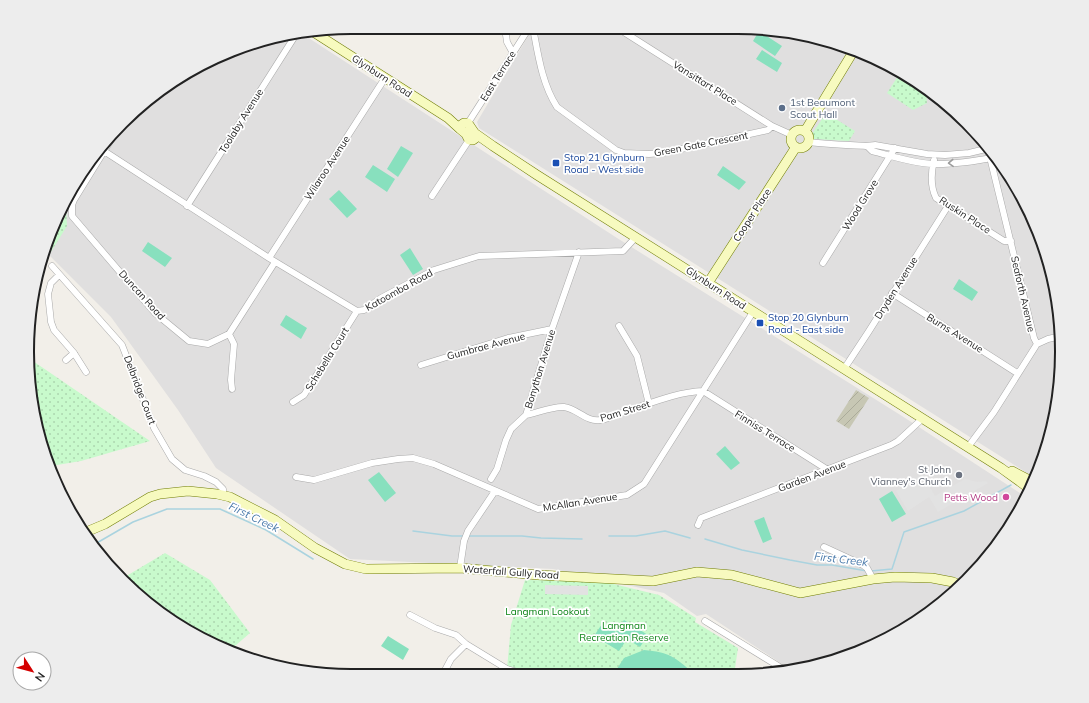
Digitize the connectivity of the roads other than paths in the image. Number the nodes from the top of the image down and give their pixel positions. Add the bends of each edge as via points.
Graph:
1 (506, 34) edge
2 (525, 34) edge
3 (534, 34) edge
4 (627, 34) edge
5 (321, 36) edge
6 (293, 40) edge
7 (513, 53) junction
8 (851, 55) edge
9 (385, 78) junction
10 (464, 125) junction
11 (772, 126) junction
12 (805, 131) junction
13 (792, 135) junction
14 (473, 138) junction
15 (808, 142) junction
16 (868, 146) junction
17 (796, 147) junction
18 (895, 148) junction
19 (982, 149) edge
20 (105, 152) edge
21 (935, 155) junction
22 (891, 156) junction
23 (990, 158) edge
24 (991, 160) edge
25 (98, 161) edge
26 (933, 164) junction
27 (432, 196) dead end
28 (187, 206) junction
29 (948, 206) junction
30 (636, 237) junction
31 (1011, 241) junction
32 (579, 252) junction
33 (272, 260) junction
34 (823, 263) dead end
35 (52, 266) dead end
36 (59, 275) junction
37 (708, 283) junction
38 (892, 293) junction
39 (357, 311) junction
40 (753, 312) junction
41 (619, 326) dead end
42 (552, 329) junction
43 (230, 334) junction
44 (1054, 338) edge
45 (1037, 344) junction
46 (74, 353) junction
47 (66, 360) dead end
48 (420, 365) dead end
49 (844, 369) junction
50 (86, 372) dead end
51 (1017, 373) junction
52 (232, 389) dead end
53 (703, 391) junction
54 (293, 402) dead end
55 (649, 404) junction
56 (526, 415) junction
57 (922, 418) junction
58 (968, 448) junction
59 (1001, 468) junction
60 (828, 470) junction
61 (296, 477) dead end
62 (491, 479) dead end
63 (1028, 479) edge
64 (1025, 485) edge
65 (495, 491) junction
66 (223, 495) junction
67 (698, 525) dead end
68 (90, 530) edge
69 (824, 547) dead end
70 (460, 568) junction
71 (870, 574) junction
72 (955, 583) edge
73 (410, 615) dead end
74 (705, 621) dead end
75 (466, 644) junction
76 (776, 666) edge
77 (446, 669) edge
78 (507, 669) edge

1 - 7 street
2 - 7 street, East Terrace
3 - 11 street, Green Gate Crescent via 541,68 552,100 557,107 616,150 635,154 663,153 768,130
4 - 11 street, Vansittart Place
5 - 9 street, Glynburn Road
6 - 28 street, Toolaby Avenue
7 - 10 street, East Terrace
8 - 12 street
9 - 10 street, Glynburn Road via 448,118
9 - 33 street, Wilaroo Avenue
10 - 14 street, Glynburn Road via 466,134
11 - 13 street, Vansittart Place
12 - 13 street via 797,130
12 - 15 street
13 - 17 street via 791,142
14 - 27 street
14 - 30 street, Glynburn Road via 493,146
15 - 16 street
15 - 17 street via 804,147
16 - 18 street
16 - 22 street via 872,151
17 - 37 street, Cooper Place
18 - 21 street
18 - 22 street, Wood Grove
19 - 21 street via 969,153
20 - 28 street, Katoomba Road
21 - 26 street, Ruskin Place
22 - 26 street
22 - 34 street, Wood Grove
23 -> 26 street
24 - 31 street, Seaforth Avenue
25 - 43 street, Duncan Road via 74,200 72,216 155,312 189,341 208,344
26 - 29 street, Ruskin Place via 932,190 936,198
28 - 33 street, Katoomba Road
29 - 31 street, Ruskin Place via 1004,241
29 - 38 street, Dryden Avenue
30 - 32 street, Katoomba Road via 623,251
30 - 37 street, Glynburn Road
31 - 45 street, Seaforth Avenue
32 - 39 street, Katoomba Road via 479,256 434,270 364,310
32 - 42 street, Bonython Avenue
33 - 39 street, Katoomba Road
33 - 43 street
35 - 36 street, Delbridge Court
36 - 46 street via 51,283 48,294 51,322 54,330
36 - 66 street, Delbridge Court via 122,345 154,428 169,455 185,470 216,482 223,489
37 - 40 street, Glynburn Road
38 - 49 street, Dryden Avenue
38 - 51 street, Burns Avenue
39 - 54 street, Schebella Court via 304,395
40 - 49 street, Glynburn Road
40 - 53 street, McAllan Avenue
41 - 55 street via 637,356
42 - 48 street, Gumbrae Avenue via 508,338
42 - 56 street, Bonython Avenue
43 - 52 street via 234,344
44 - 45 street
45 - 51 street, Seaforth Avenue
46 - 47 street
46 - 50 street
49 - 57 street, Glynburn Road
51 - 58 street, Seaforth Avenue via 994,412
53 - 55 street, Pam Street
53 - 60 street, Finniss Terrace
53 - 65 street, McAllan Avenue via 644,484 627,495 538,509
55 - 56 street, Pam Street via 601,420 592,420 563,407
56 - 62 street, Bonython Avenue via 511,429
57 - 58 street, Glynburn Road
57 - 60 street, Garden Avenue via 894,443
58 - 59 street, Glynburn Road
59 - 63 street, Glynburn Road via 1012,470
59 - 64 street, Glynburn Road
60 - 67 street, Garden Avenue via 701,518
61 - 65 street, McAllan Avenue via 314,480 372,463 413,458 434,464
65 - 70 street via 468,531
66 - 68 street, Waterfall Gully Road via 188,491 160,494
66 - 70 street, Waterfall Gully Road via 275,520 315,548 345,564 366,569
69 - 71 street via 863,564
70 - 71 street, Waterfall Gully Road via 653,581 697,572 732,575 800,593
71 - 72 street, Waterfall Gully Road via 932,578
73 - 75 street via 456,635
74 - 76 street
75 - 77 street via 451,659
75 - 78 street

